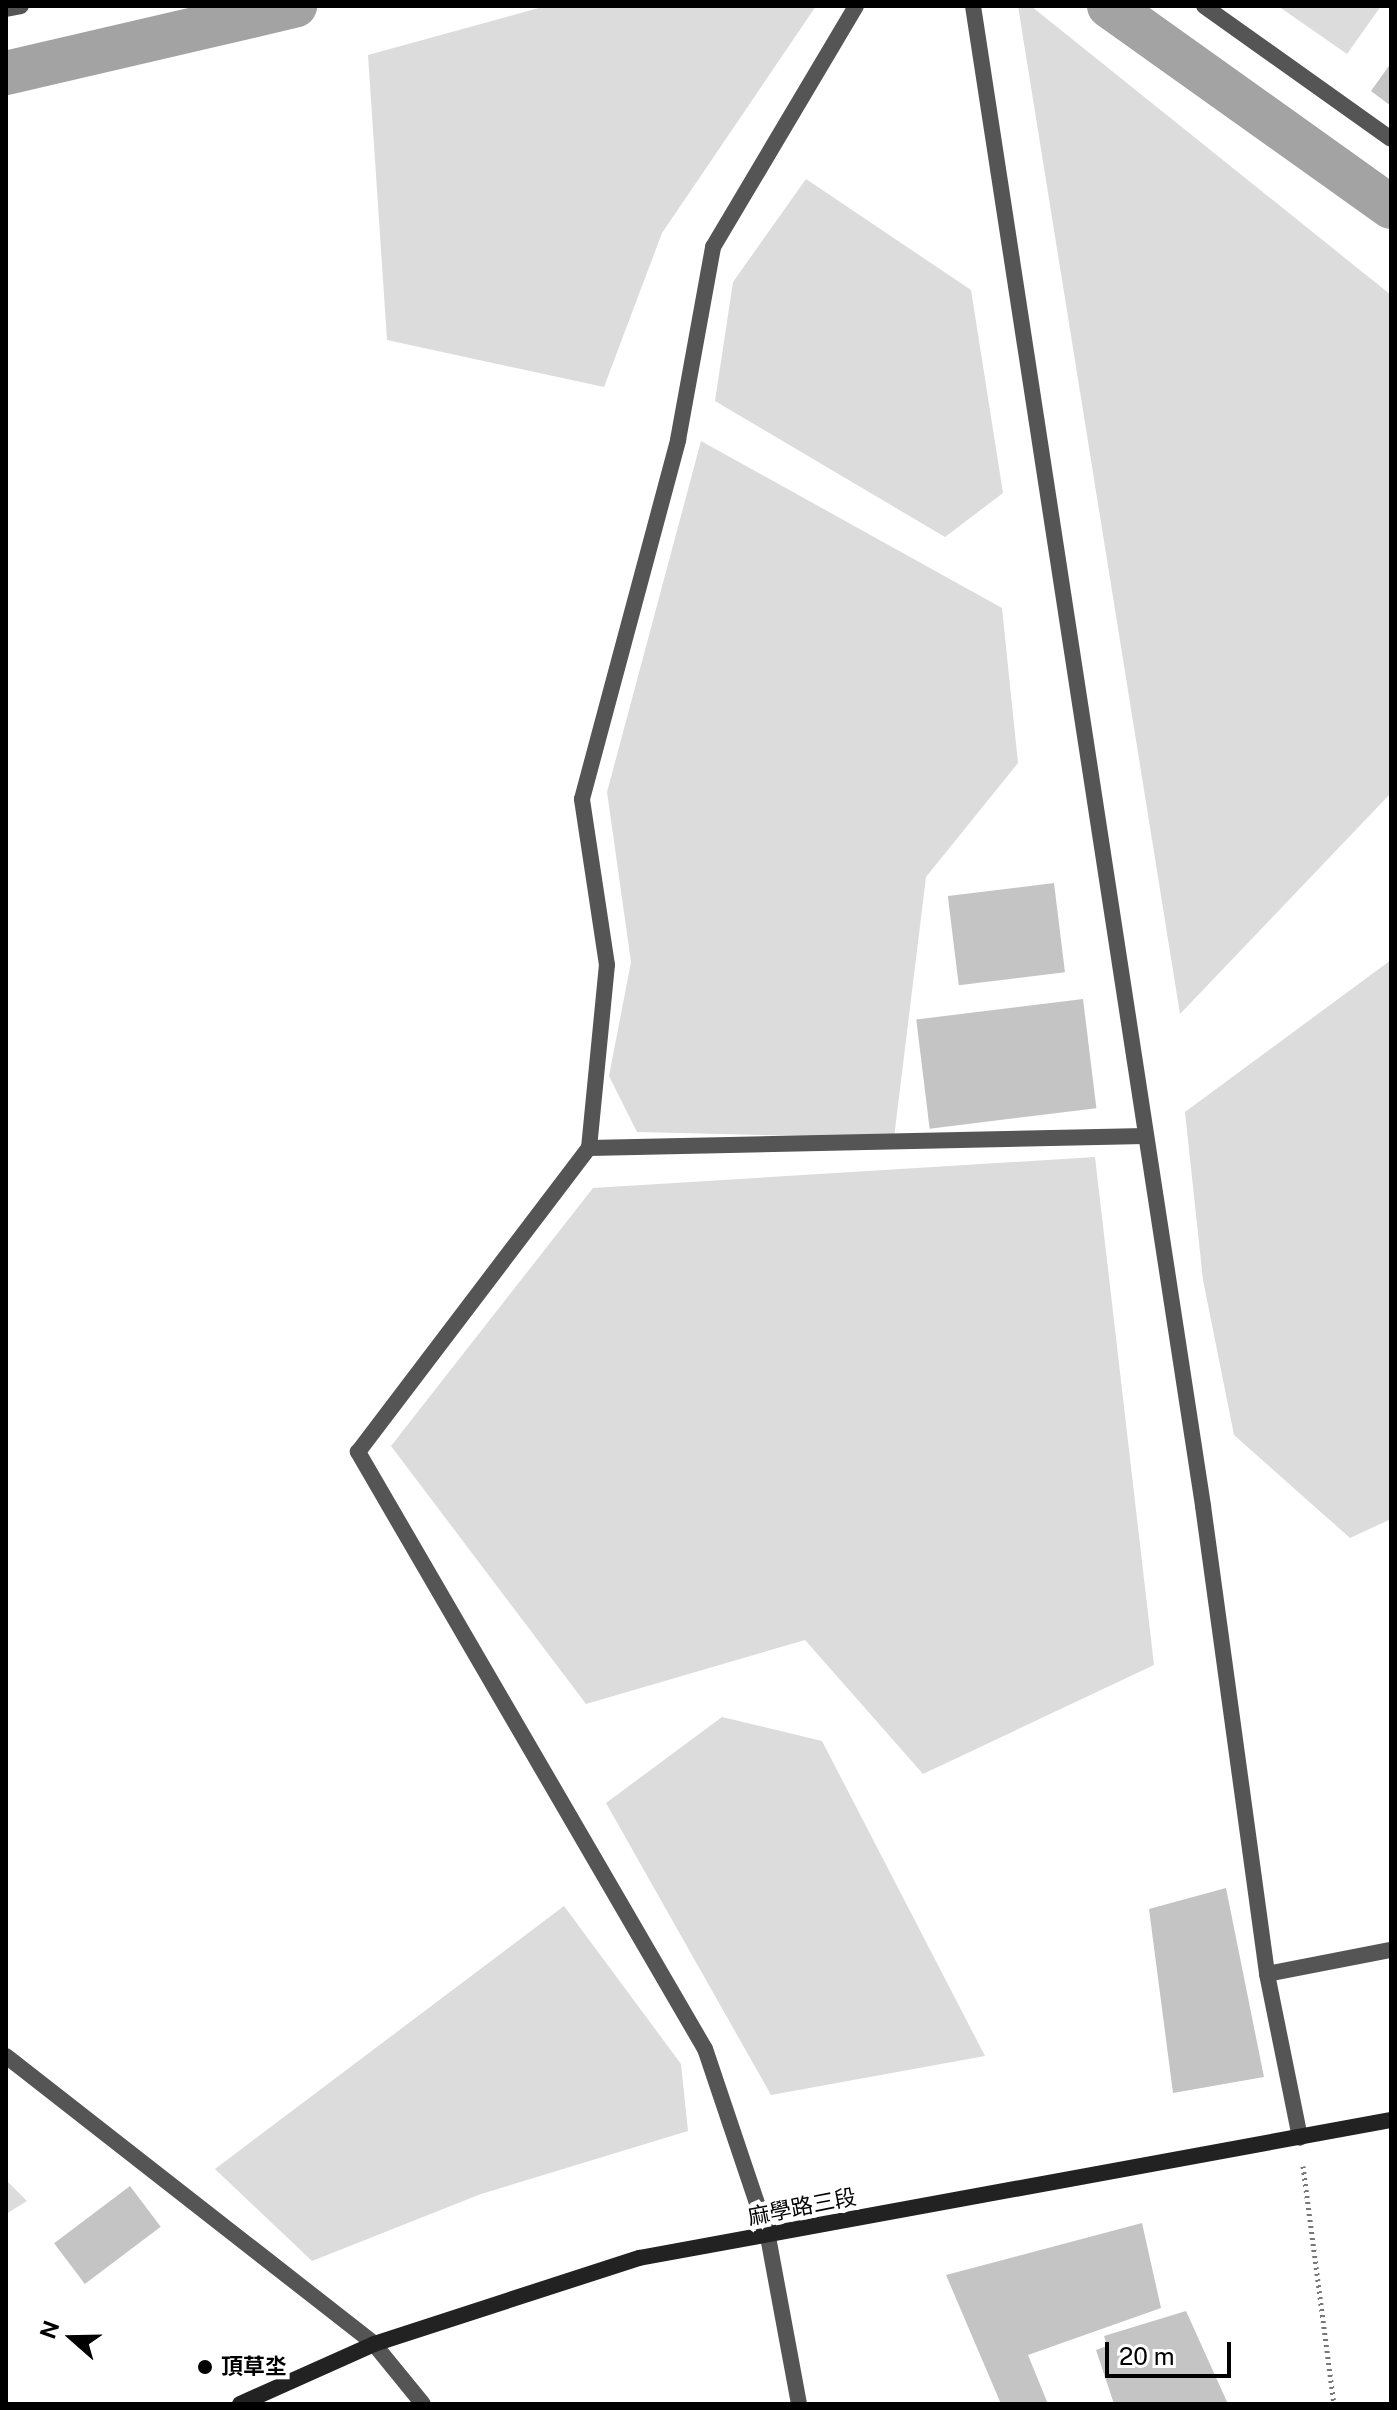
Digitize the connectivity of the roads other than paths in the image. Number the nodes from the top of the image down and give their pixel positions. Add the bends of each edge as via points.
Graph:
1 (21, 6) edge
2 (856, 6) edge
3 (973, 6) edge
4 (1204, 6) edge
5 (6, 9) edge
6 (1391, 139) edge
7 (1145, 1136) junction
8 (589, 1148) junction
9 (1391, 1950) edge
10 (1267, 1974) junction
11 (6, 2056) edge
12 (1391, 2120) edge
13 (1300, 2138) junction
14 (768, 2236) junction
15 (374, 2344) junction
16 (240, 2404) edge
17 (423, 2404) edge
18 (799, 2404) edge

1 - 5 lane
2 - 8 lane via 713,247 678,440 582,799 607,965
3 - 7 lane
4 - 6 lane
7 - 8 lane
7 - 10 lane
8 - 14 lane via 358,1452 705,2049
9 - 10 lane
10 - 13 lane
11 - 15 lane
12 - 13 main road, 麻學路三段
13 - 14 main road, 麻學路三段
14 - 15 main road, 麻學路三段 via 639,2258
14 - 18 lane
15 - 16 main road, 麻學路三段
15 - 17 lane

